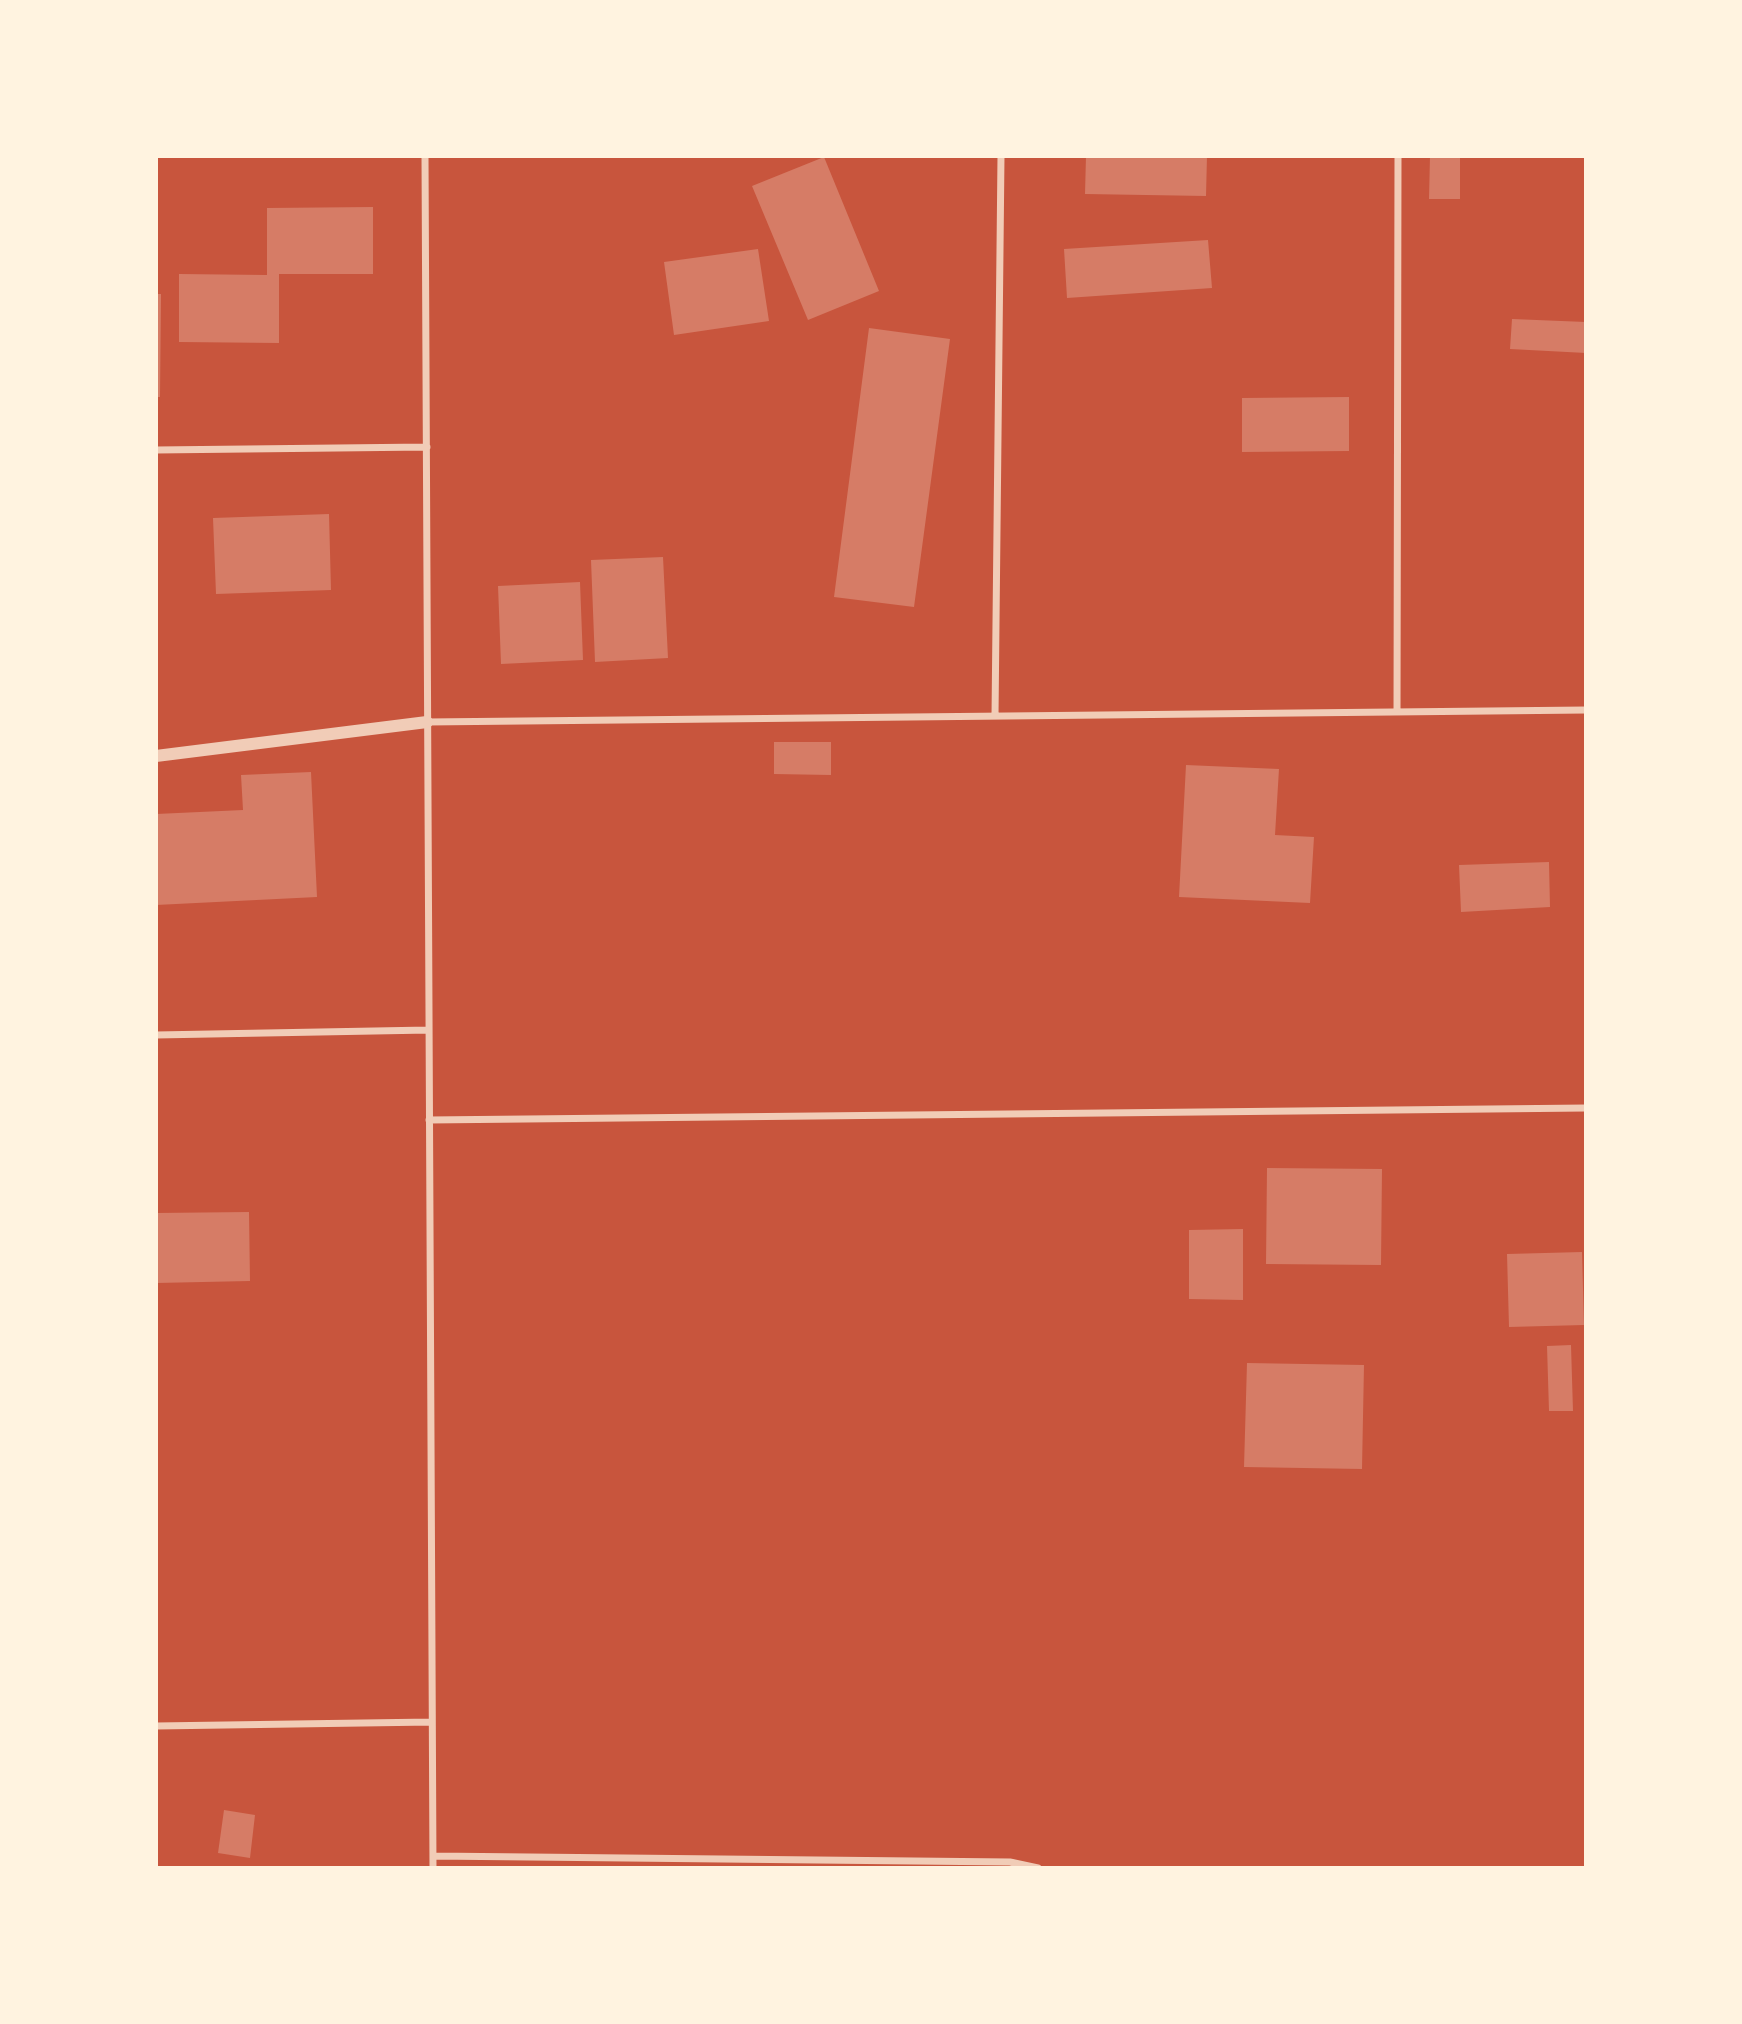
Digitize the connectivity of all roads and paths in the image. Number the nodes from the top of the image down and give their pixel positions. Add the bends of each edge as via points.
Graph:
1 (425, 156) edge
2 (1001, 156) edge
3 (1398, 156) edge
4 (427, 447) junction
5 (156, 450) edge
6 (1586, 710) edge
7 (1397, 712) junction
8 (995, 716) junction
9 (428, 722) junction
10 (156, 756) edge
11 (429, 1030) junction
12 (156, 1035) edge
13 (1586, 1108) edge
14 (429, 1120) junction
15 (432, 1722) junction
16 (156, 1726) edge
17 (433, 1856) junction
18 (433, 1868) edge
19 (1038, 1868) edge

1 - 4 street
2 - 8 street
3 - 7 street
4 - 5 street
4 - 9 street
6 - 7 street
7 - 8 street
8 - 9 street
9 - 10 street
9 - 11 street
11 - 12 street
11 - 14 street
13 - 14 street
14 - 15 street
15 - 16 street
15 - 17 street
17 - 18 street
17 - 19 street via 1010,1862

